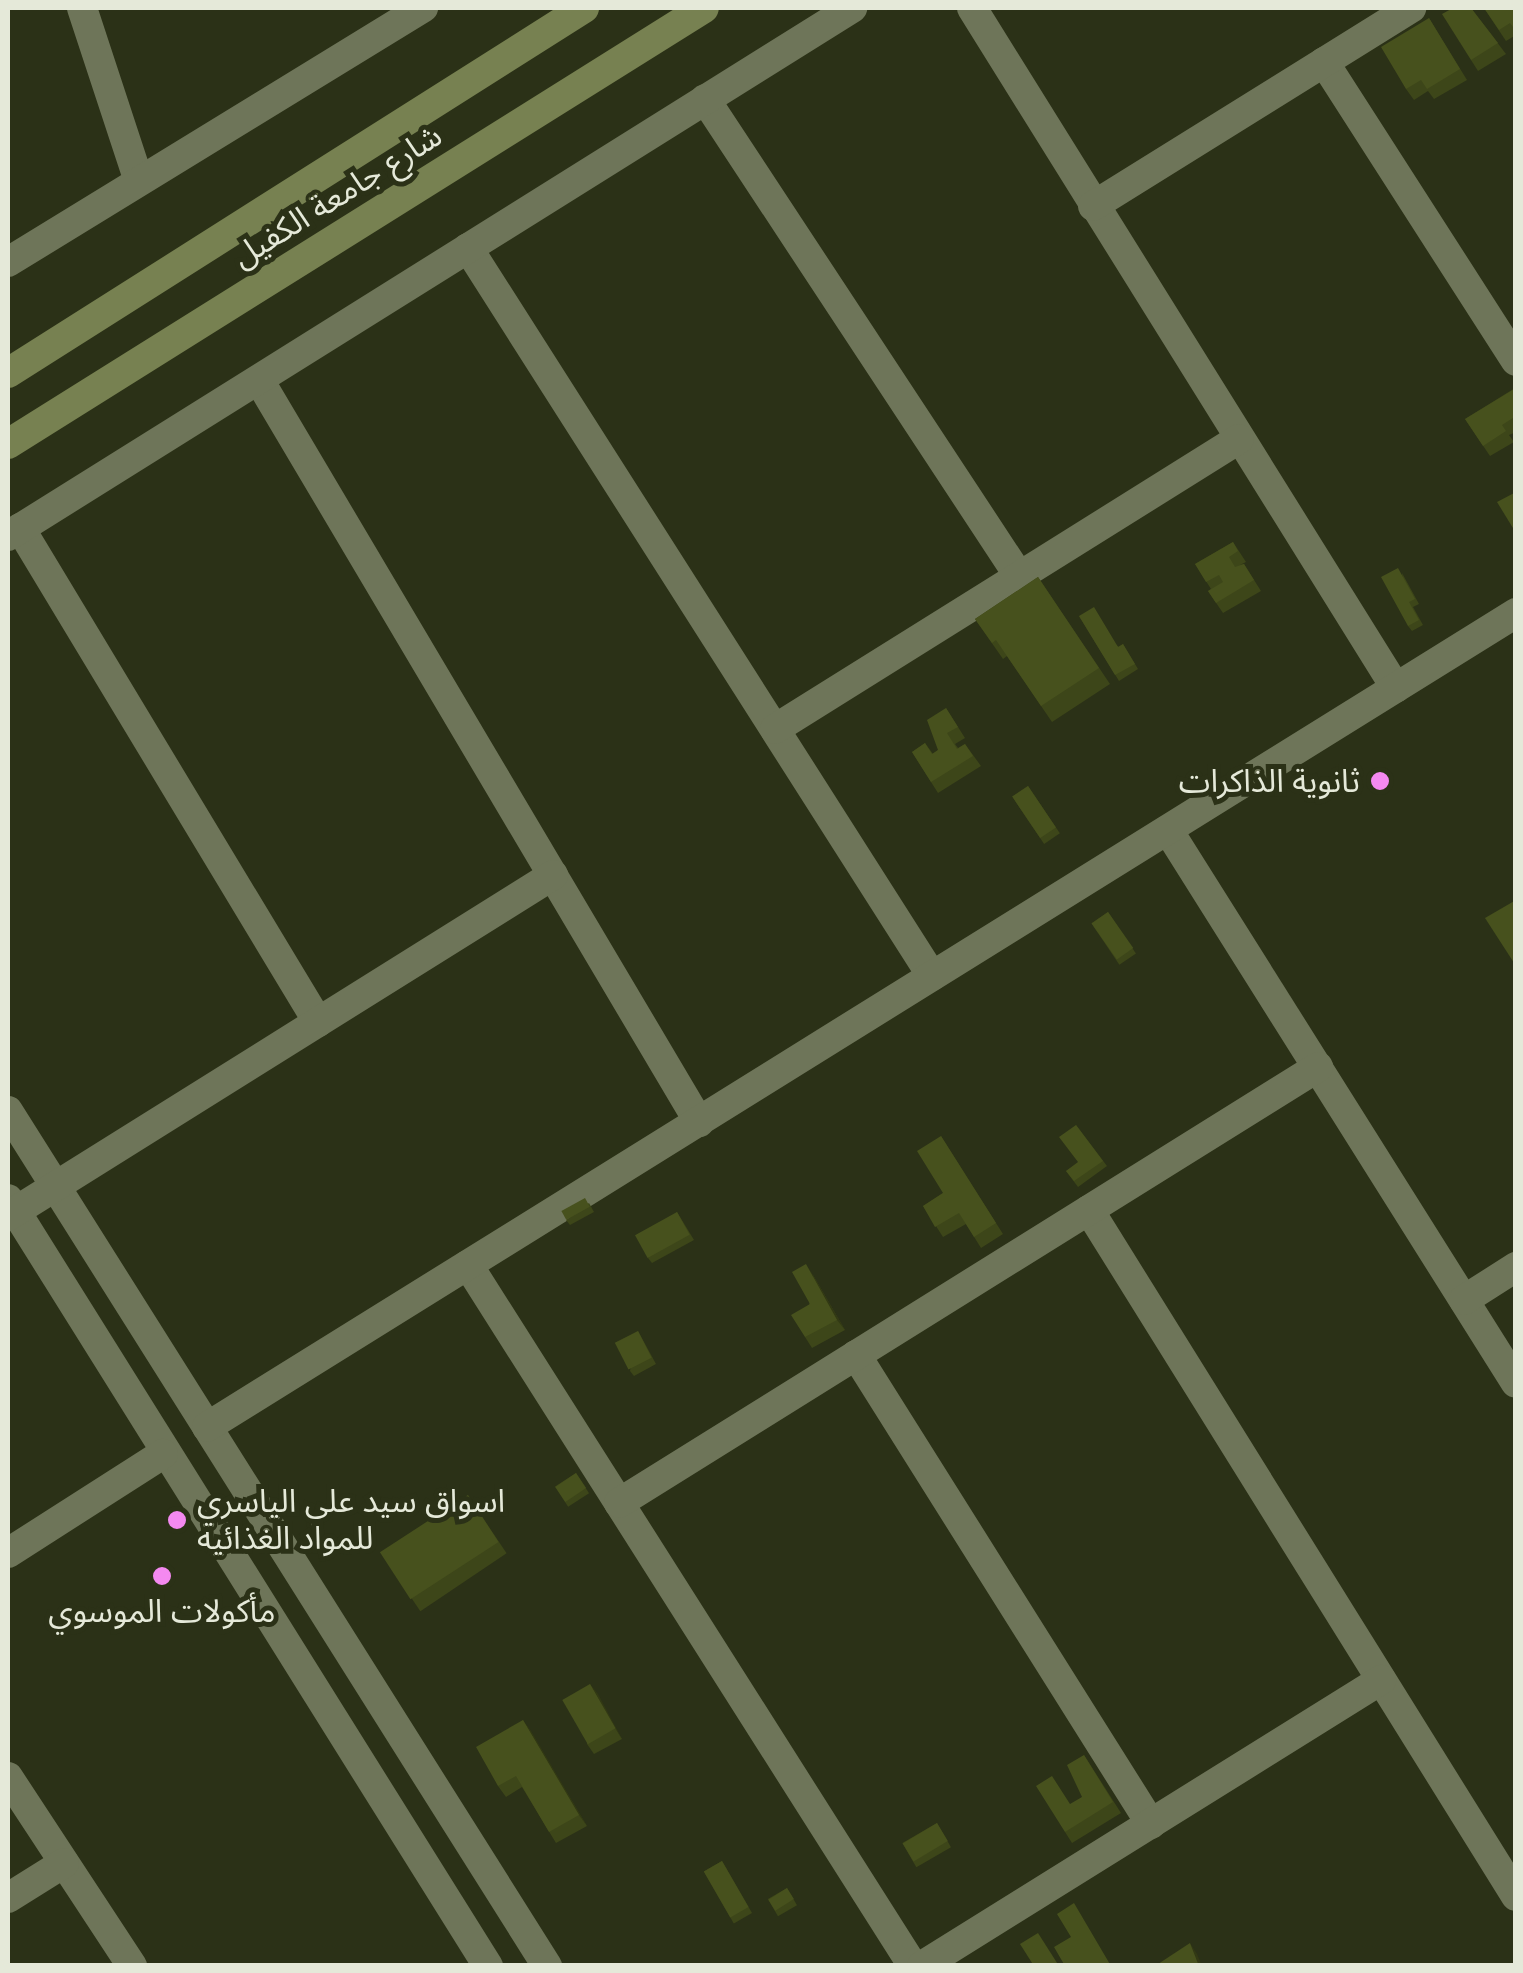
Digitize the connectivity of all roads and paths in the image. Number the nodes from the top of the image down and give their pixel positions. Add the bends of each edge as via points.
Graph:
1 (82, 8) edge
2 (423, 8) edge
3 (584, 8) edge
4 (704, 8) edge
5 (852, 8) edge
6 (972, 8) edge
7 (1411, 8) edge
8 (372, 22) edge
9 (1324, 62) junction
10 (706, 100) junction
11 (139, 181) junction
12 (1093, 206) junction
13 (468, 248) junction
14 (8, 262) edge
15 (1516, 361) edge
16 (8, 372) edge
17 (259, 380) junction
18 (1240, 439) junction
19 (8, 444) edge
20 (14, 532) edge
21 (1019, 576) junction
22 (1516, 613) edge
23 (1396, 688) junction
24 (775, 729) junction
25 (1168, 830) junction
26 (552, 876) junction
27 (932, 976) junction
28 (318, 1022) junction
29 (1318, 1068) junction
30 (8, 1112) edge
31 (698, 1122) junction
32 (55, 1187) junction
33 (10, 1209) edge
34 (1089, 1210) junction
35 (468, 1265) junction
36 (1516, 1267) edge
37 (1464, 1300) junction
38 (856, 1356) junction
39 (1516, 1383) edge
40 (206, 1427) junction
41 (162, 1454) junction
42 (619, 1503) junction
43 (8, 1552) edge
44 (1382, 1680) junction
45 (8, 1776) edge
46 (1151, 1824) junction
47 (64, 1863) junction
48 (1516, 1896) edge
49 (8, 1898) edge
50 (132, 1966) edge
51 (488, 1966) edge
52 (547, 1966) edge
53 (913, 1966) edge
54 (922, 1966) edge

1 - 11 street
2 - 8 street
3 - 16 main road, شارع جامعة الكفيل
4 - 19 main road, شارع جامعة الكفيل
5 - 10 street
6 - 12 street
7 - 9 street
8 - 11 street
9 - 12 street
9 - 15 street
10 - 13 street
10 - 21 street
11 - 14 street
12 - 18 street
13 - 17 street
13 - 24 street
17 - 20 street
17 - 26 street
18 - 21 street
18 - 23 street
20 - 28 street
21 - 24 street
22 - 23 street
23 - 25 street
24 - 27 street
25 - 27 street
25 - 29 street
26 - 28 street
26 - 31 street
27 - 31 street
28 - 32 street
29 - 34 street
29 - 37 street
30 - 32 street
31 - 35 street
32 - 33 street
32 - 40 street
33 - 41 street
34 - 38 street
34 - 44 street
35 - 40 street
35 - 42 street
36 - 37 street
37 - 39 street
38 - 42 street
38 - 46 street
40 - 52 street
41 - 43 street
41 - 51 street
42 - 53 street
44 - 46 street
44 - 48 street
45 - 47 street
46 - 54 street
47 - 49 street
47 - 50 street

